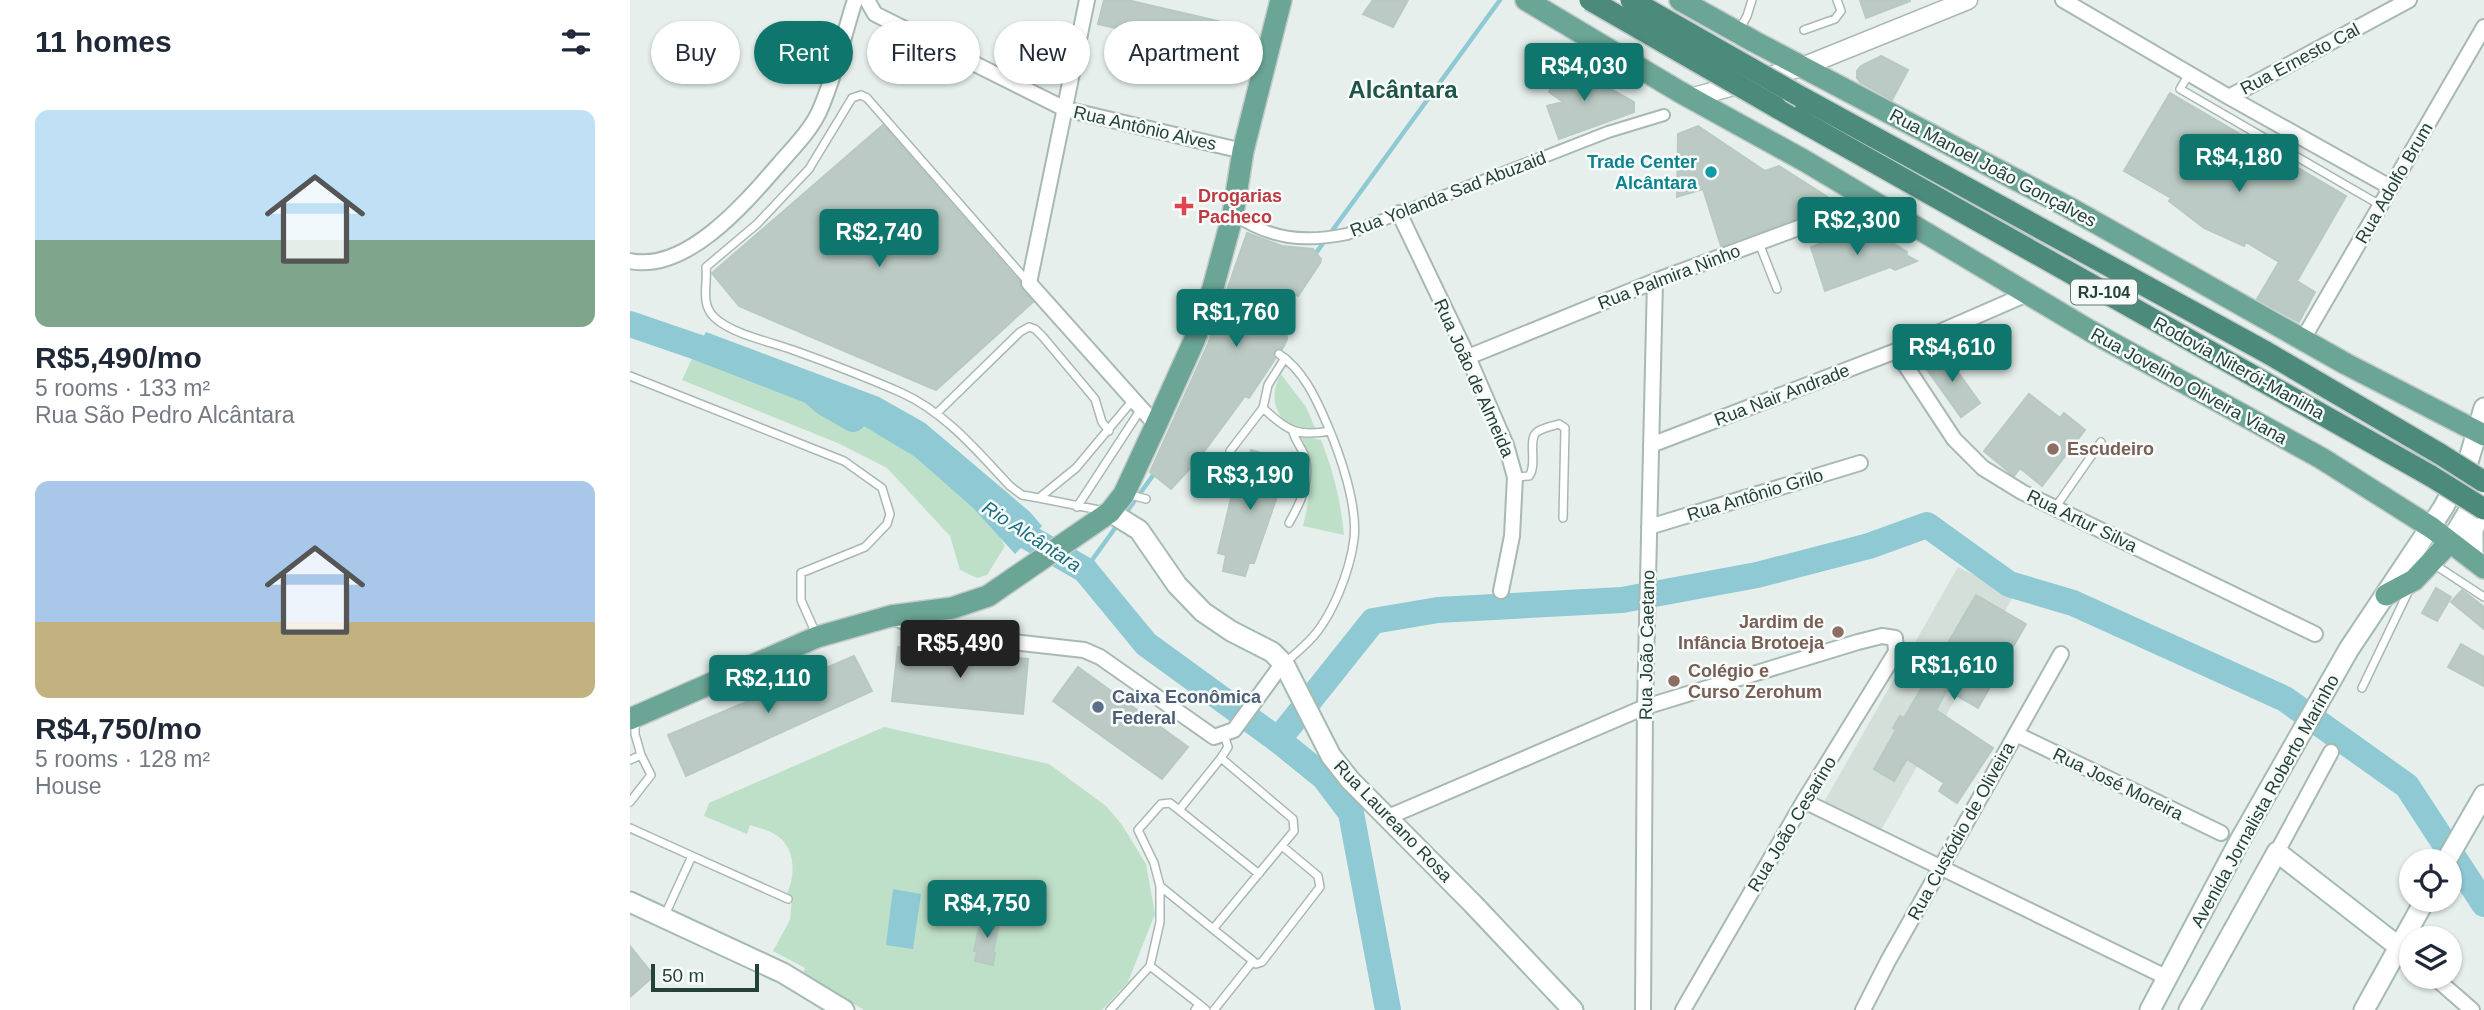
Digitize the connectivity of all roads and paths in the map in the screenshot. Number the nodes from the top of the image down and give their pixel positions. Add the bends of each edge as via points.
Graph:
1 (855, 0) edge
2 (867, 0) edge
3 (1087, 0) edge
4 (1282, 0) edge
5 (1526, 0) edge
6 (1590, 0) edge
7 (1632, 0) edge
8 (1680, 0) edge
9 (1752, 0) edge
10 (1838, 0) edge
11 (1968, 0) edge
12 (2063, 0) edge
13 (2409, 0) edge
14 (2484, 26) edge
15 (1804, 30) dead end
16 (1738, 32) junction
17 (1802, 67) junction
18 (2189, 74) junction
19 (2229, 97) junction
20 (1690, 98) junction
21 (1065, 109) junction
22 (1664, 115) dead end
23 (1243, 151) junction
24 (2390, 187) junction
25 (1871, 201) junction
26 (2380, 205) junction
27 (1399, 213) junction
28 (1233, 214) junction
29 (1759, 242) junction
30 (630, 261) edge
31 (1655, 281) junction
32 (1029, 282) junction
33 (1777, 289) dead end
34 (2027, 294) junction
35 (2303, 339) junction
36 (1896, 351) junction
37 (1468, 357) junction
38 (630, 376) edge
39 (1137, 404) junction
40 (1263, 408) junction
41 (2484, 408) edge
42 (937, 413) junction
43 (1156, 425) junction
44 (1109, 430) junction
45 (1331, 431) junction
46 (1293, 432) junction
47 (2481, 434) edge
48 (2101, 442) dead end
49 (1651, 444) junction
50 (1230, 451) dead end
51 (1860, 463) dead end
52 (1516, 477) junction
53 (2484, 485) edge
54 (1125, 494) junction
55 (1039, 499) junction
56 (1146, 499) dead end
57 (1077, 507) junction
58 (2054, 508) junction
59 (2484, 508) edge
60 (1563, 518) dead end
61 (1115, 519) junction
62 (1289, 523) dead end
63 (1649, 527) junction
64 (2432, 528) junction
65 (2450, 542) junction
66 (2432, 562) junction
67 (2479, 564) edge
68 (2414, 580) junction
69 (1502, 591) dead end
70 (2386, 596) junction
71 (2484, 597) edge
72 (891, 616) junction
73 (2315, 634) dead end
74 (817, 637) junction
75 (2061, 654) dead end
76 (1280, 667) junction
77 (2362, 688) dead end
78 (1645, 707) junction
79 (632, 718) edge
80 (1229, 732) junction
81 (2016, 734) junction
82 (2331, 752) dead end
83 (640, 755) junction
84 (1221, 758) junction
85 (630, 760) edge
86 (1804, 801) junction
87 (630, 802) edge
88 (2482, 803) edge
89 (1179, 810) junction
90 (1386, 818) junction
91 (630, 828) edge
92 (2221, 833) dead end
93 (1282, 846) junction
94 (2453, 849) edge
95 (2277, 852) junction
96 (692, 856) junction
97 (1940, 869) junction
98 (1259, 874) junction
99 (1160, 886) junction
100 (788, 899) dead end
101 (630, 902) edge
102 (664, 918) junction
103 (1213, 929) junction
104 (2399, 948) edge
105 (1252, 961) junction
106 (2399, 961) edge
107 (1150, 966) junction
108 (2168, 978) junction
109 (2448, 989) edge
110 (1200, 1008) edge
111 (844, 1010) edge
112 (1110, 1010) edge
113 (1214, 1010) edge
114 (1573, 1010) edge
115 (1643, 1010) edge
116 (1683, 1010) edge
117 (1863, 1010) edge
118 (2150, 1010) edge
119 (2189, 1010) edge
120 (2364, 1010) edge
121 (2472, 1010) edge

1 - 30 street via 818,114 802,138 753,194 708,235 667,257
2 - 21 street, Rua Antônio Alves via 875,14
3 - 21 street
4 - 23 main road
5 - 20 main road, Rua Jovelino Oliveira Viana
6 - 59 highway, Rodovia Niterói-Manilha / RJ-104, bridge
7 - 53 highway, Rodovia Niterói-Manilha / RJ-104, bridge via 2266,352 2440,454
8 - 16 main road, Rua Manoel João Gonçalves
9 - 16 lane
10 - 15 lane via 1841,11 1835,19
11 - 17 street
12 - 18 street
13 - 19 street, Rua Ernesto Cal
14 - 24 street, Rua Adolfo Brum
16 - 17 main road, Rua Manoel João Gonçalves
17 - 20 street
17 - 35 main road, Rua Manoel João Gonçalves via 2068,207
18 - 19 street
18 - 26 lane via 2180,89
19 - 24 street
20 - 25 main road, Rua Jovelino Oliveira Viana
21 - 23 street, Rua Antônio Alves
21 - 32 street
22 - 27 street, Rua Yolanda Sad Abuzaid
23 - 28 main road
24 - 26 street, Rua Adolfo Brum
25 - 29 street, Rua Palmira Ninho
25 - 34 main road, Rua Jovelino Oliveira Viana
26 - 35 street, Rua Adolfo Brum
27 - 28 street, Rua Yolanda Sad Abuzaid via 1323,239 1267,233
27 - 37 street, Rua João de Almeida
28 - 43 main road via 1194,341
29 - 31 street, Rua Palmira Ninho
29 - 33 lane
31 - 37 street, Rua Palmira Ninho
31 - 49 street, Rua João Caetano
32 - 39 street
32 - 42 lane via 861,95 852,98 809,169 757,225 706,268 706,305 730,328 904,394
34 - 36 street, Rua Nair Andrade
34 - 64 main road, Rua Jovelino Oliveira Viana via 2321,458
35 - 47 main road, Rua Manoel João Gonçalves
36 - 49 street, Rua Nair Andrade
36 - 58 street, Rua Artur Silva via 1954,439 1983,468
37 - 52 street, Rua João de Almeida
38 - 74 lane via 844,461 882,488 890,514 880,532 865,547 801,573 801,600
39 - 43 street
39 - 44 lane
39 - 57 lane
40 - 45 lane via 1282,356 1306,382
40 - 46 lane
40 - 50 lane
41 - 47 main road, Avenida Jornalista Roberto Marinho
42 - 44 lane via 1030,327 1095,399
42 - 55 lane via 1010,486
43 - 54 main road
44 - 55 lane via 1076,468
45 - 46 lane
45 - 76 lane via 1345,471 1354,537 1329,612 1310,640
46 - 62 lane via 1307,470 1300,504
47 - 64 main road, Avenida Jornalista Roberto Marinho
48 - 58 lane
49 - 63 street, Rua João Caetano
51 - 63 street, Rua Antônio Grilo
52 - 60 lane via 1530,476 1533,471 1536,432 1559,424 1565,428
52 - 69 street, Rua João de Almeida
53 - 65 main road
54 - 56 lane
54 - 61 main road
55 - 57 lane
57 - 61 lane
58 - 73 street, Rua Artur Silva
59 - 67 main road via 2473,530
61 - 72 main road via 969,603
61 - 76 main road, Rua Laureano Rosa via 1147,540 1177,585 1203,612 1272,652
63 - 78 street, Rua João Caetano
64 - 65 main road, Rua Jovelino Oliveira Viana
64 - 70 main road, Avenida Jornalista Roberto Marinho
65 - 66 main road
65 - 67 main road, Rua Jovelino Oliveira Viana
66 - 68 main road
66 - 71 lane
68 - 70 main road
68 - 77 lane
70 - 108 main road, Avenida Jornalista Roberto Marinho via 2364,624 2297,740
72 - 74 main road
72 - 80 street via 941,634 1084,650 1214,737
74 - 79 main road
75 - 81 street, Rua Custódio de Oliveira
76 - 80 street
76 - 90 main road, Rua Laureano Rosa via 1293,682 1331,756
78 - 86 street, Rua João Cesarino via 1858,642 1895,638 1896,652
78 - 90 street
78 - 115 street, Rua João Caetano
79 - 83 lane
80 - 84 lane
81 - 92 street, Rua José Moreira
81 - 97 street, Rua Custódio de Oliveira
82 - 95 street, Avenida Jornalista Roberto Marinho
83 - 85 lane
83 - 87 lane via 651,775
84 - 89 lane
84 - 93 lane via 1293,819 1293,831
86 - 97 street
86 - 116 street, Rua João Cesarino
88 - 94 main road
89 - 98 lane
89 - 99 lane via 1170,803 1161,804 1138,830
90 - 114 main road, Rua Laureano Rosa
91 - 96 lane
93 - 98 lane
93 - 105 lane via 1318,876 1320,887 1262,962
95 - 104 main road
95 - 119 main road, Avenida Jornalista Roberto Marinho
96 - 100 lane
96 - 102 lane
97 - 108 street
97 - 117 street, Rua Custódio de Oliveira
98 - 103 lane
99 - 103 lane
99 - 107 lane via 1160,922
101 - 102 main road
102 - 111 main road via 783,973
103 - 105 lane
105 - 113 lane
106 - 120 main road
107 - 110 lane
107 - 112 lane
108 - 118 main road, Avenida Jornalista Roberto Marinho
109 - 121 street

